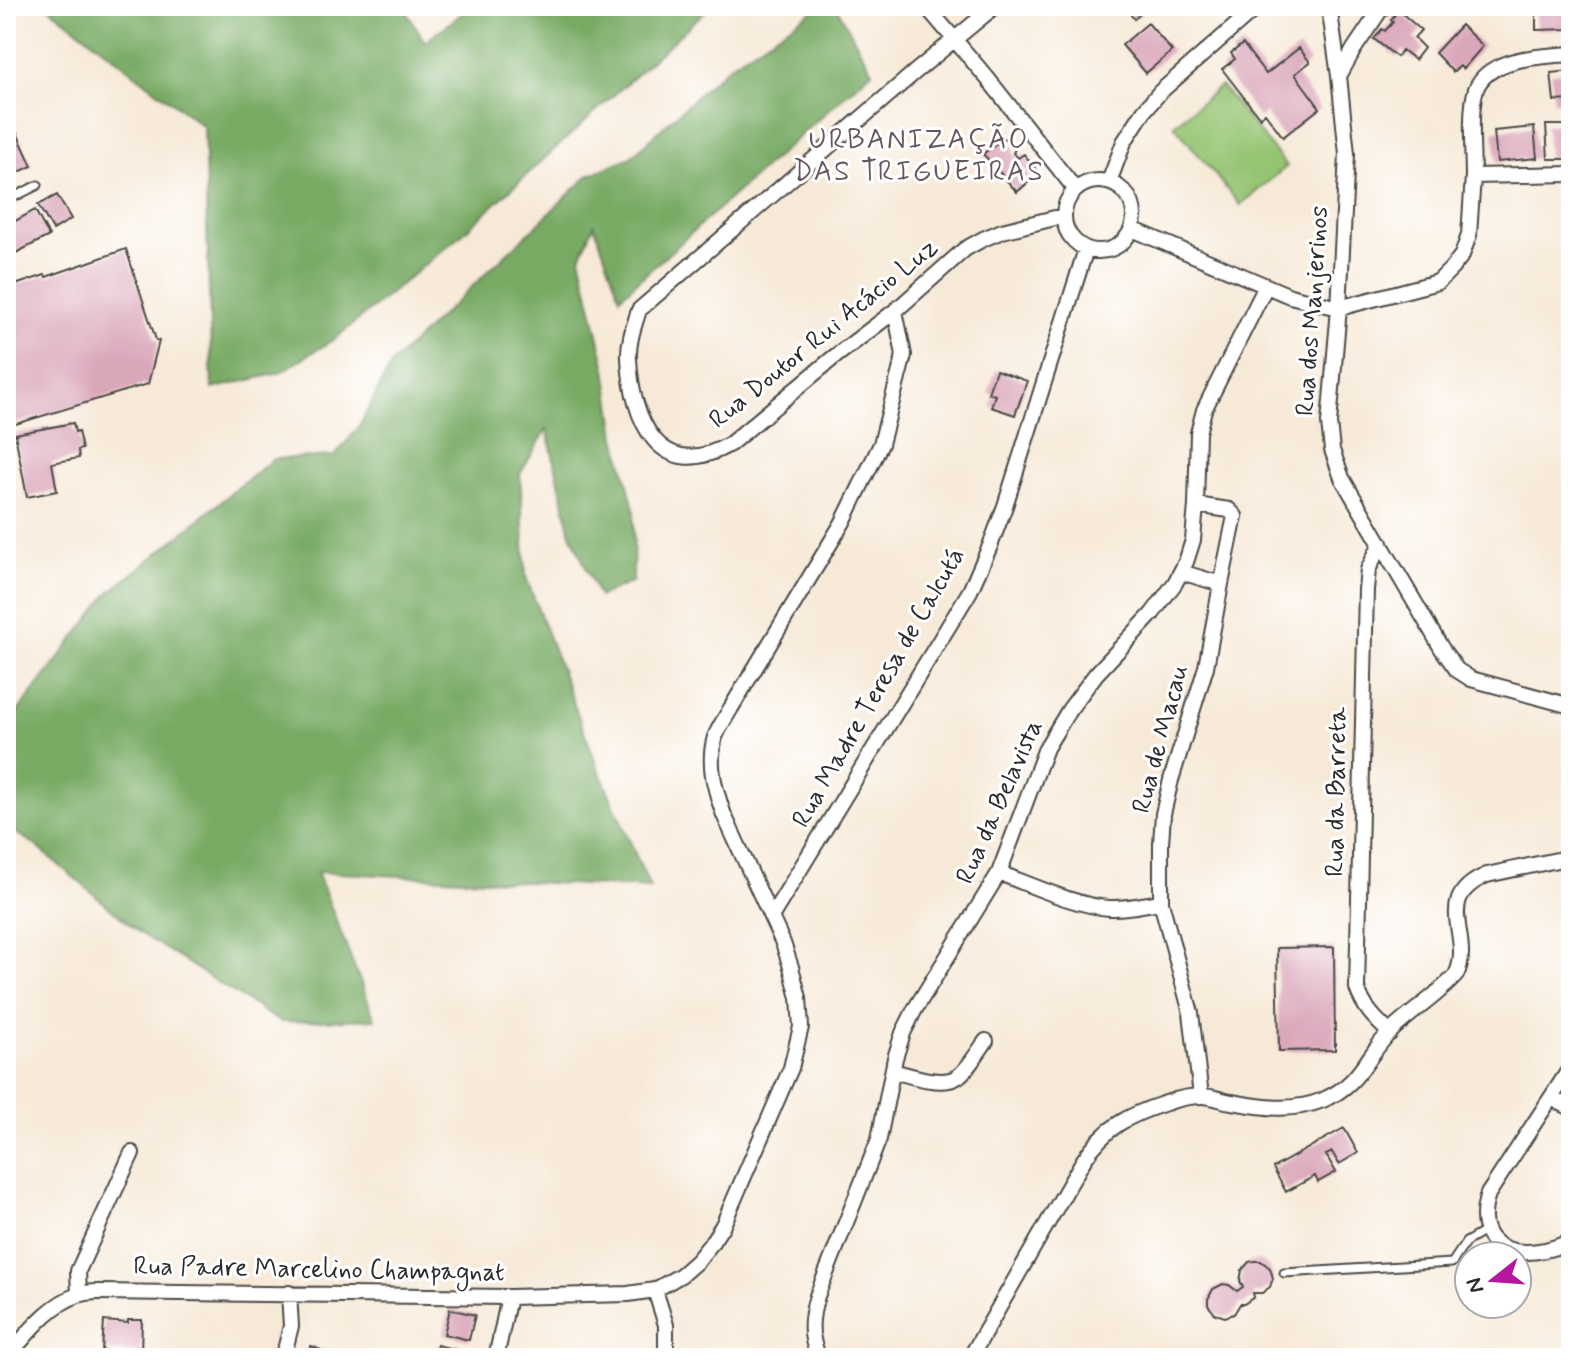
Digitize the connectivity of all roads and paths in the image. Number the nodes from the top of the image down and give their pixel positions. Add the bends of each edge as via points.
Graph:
1 (926, 6) edge
2 (995, 6) edge
3 (1258, 6) edge
4 (1329, 6) edge
5 (1383, 6) edge
6 (954, 40) junction
7 (1571, 54) edge
8 (1339, 76) junction
9 (1571, 174) edge
10 (1473, 176) junction
11 (1109, 182) junction
12 (38, 185) dead end
13 (1075, 189) junction
14 (6, 201) edge
15 (1063, 216) junction
16 (1132, 229) junction
17 (1086, 249) junction
18 (1266, 286) junction
19 (1339, 308) junction
20 (895, 311) junction
21 (1196, 505) junction
22 (1381, 543) junction
23 (1181, 572) junction
24 (1221, 584) junction
25 (1571, 706) edge
26 (1571, 857) edge
27 (999, 873) junction
28 (1161, 902) junction
29 (771, 917) junction
30 (1390, 1033) junction
31 (986, 1041) dead end
32 (1571, 1067) edge
33 (893, 1071) junction
34 (1201, 1096) junction
35 (1551, 1098) junction
36 (1571, 1108) edge
37 (132, 1153) dead end
38 (1487, 1230) junction
39 (1571, 1241) edge
40 (1284, 1273) dead end
41 (655, 1290) junction
42 (289, 1293) junction
43 (79, 1294) junction
44 (509, 1297) junction
45 (6, 1358) edge
46 (283, 1358) edge
47 (496, 1358) edge
48 (666, 1358) edge
49 (819, 1358) edge
50 (970, 1358) edge

1 - 6 street
2 - 6 street
3 - 11 street via 1160,92 1124,142
4 - 8 street, Rua dos Manjerinos
5 - 8 street
6 - 13 street
6 - 20 street, Rua Doutor Rui Acácio Luz via 639,310 628,358 647,433 670,452 692,457 717,451
7 - 10 street via 1507,63 1482,80 1473,105
8 - 19 street, Rua dos Manjerinos via 1347,154
9 - 10 street
10 - 19 street via 1469,235 1462,255 1438,282
11 - 13 street via 1097,180
11 - 16 street via 1128,195
12 - 14 lane
13 - 15 street
15 - 17 street via 1070,236
15 - 20 street, Rua Doutor Rui Acácio Luz via 1022,224 965,249
16 - 17 street via 1118,246
16 - 18 street
17 - 29 street, Rua Madre Teresa de Calcutá via 1005,506 970,591
18 - 19 street
18 - 21 street, Rua da Belavista via 1204,410 1198,433
19 - 22 street, Rua dos Manjerinos via 1329,436 1342,478
20 - 29 street via 904,355 881,444 843,522 716,736 712,772 718,796
21 - 23 street, Rua da Belavista via 1193,540
21 - 24 street, Rua de Macau via 1229,510 1235,516
22 - 25 street, Rua dos Manjerinos via 1457,670 1471,679
22 - 30 street, Rua da Barreta via 1366,589 1357,988 1369,1012
23 - 24 street
23 - 27 street, Rua da Belavista via 1152,614 1096,674 1046,748
24 - 28 street, Rua de Macau via 1206,667 1163,814
26 - 30 street via 1487,875 1464,890 1457,909 1461,957 1456,975
27 - 28 street via 1100,907
27 - 33 street, Rua da Belavista via 915,1009
28 - 34 street, Rua de Macau via 1191,1013
29 - 41 street via 799,998 801,1027 791,1068 723,1225 697,1261
30 - 34 street via 1353,1082 1323,1100 1277,1109
31 - 33 street via 958,1077 929,1080
32 - 35 street
33 - 49 street, Rua da Belavista via 879,1139 811,1314
34 - 50 street via 1139,1111 1092,1147
35 - 36 street
35 - 38 street via 1488,1194 1483,1216
37 - 43 street via 78,1271
38 - 39 street via 1501,1248 1520,1253
38 - 40 lane via 1466,1242 1452,1263
41 - 44 street, Rua Padre Marcelino Champagnat
41 - 48 street via 666,1325
42 - 43 street, Rua Padre Marcelino Champagnat
42 - 44 street, Rua Padre Marcelino Champagnat
42 - 46 street via 291,1326
43 - 45 street via 57,1306
44 - 47 street

